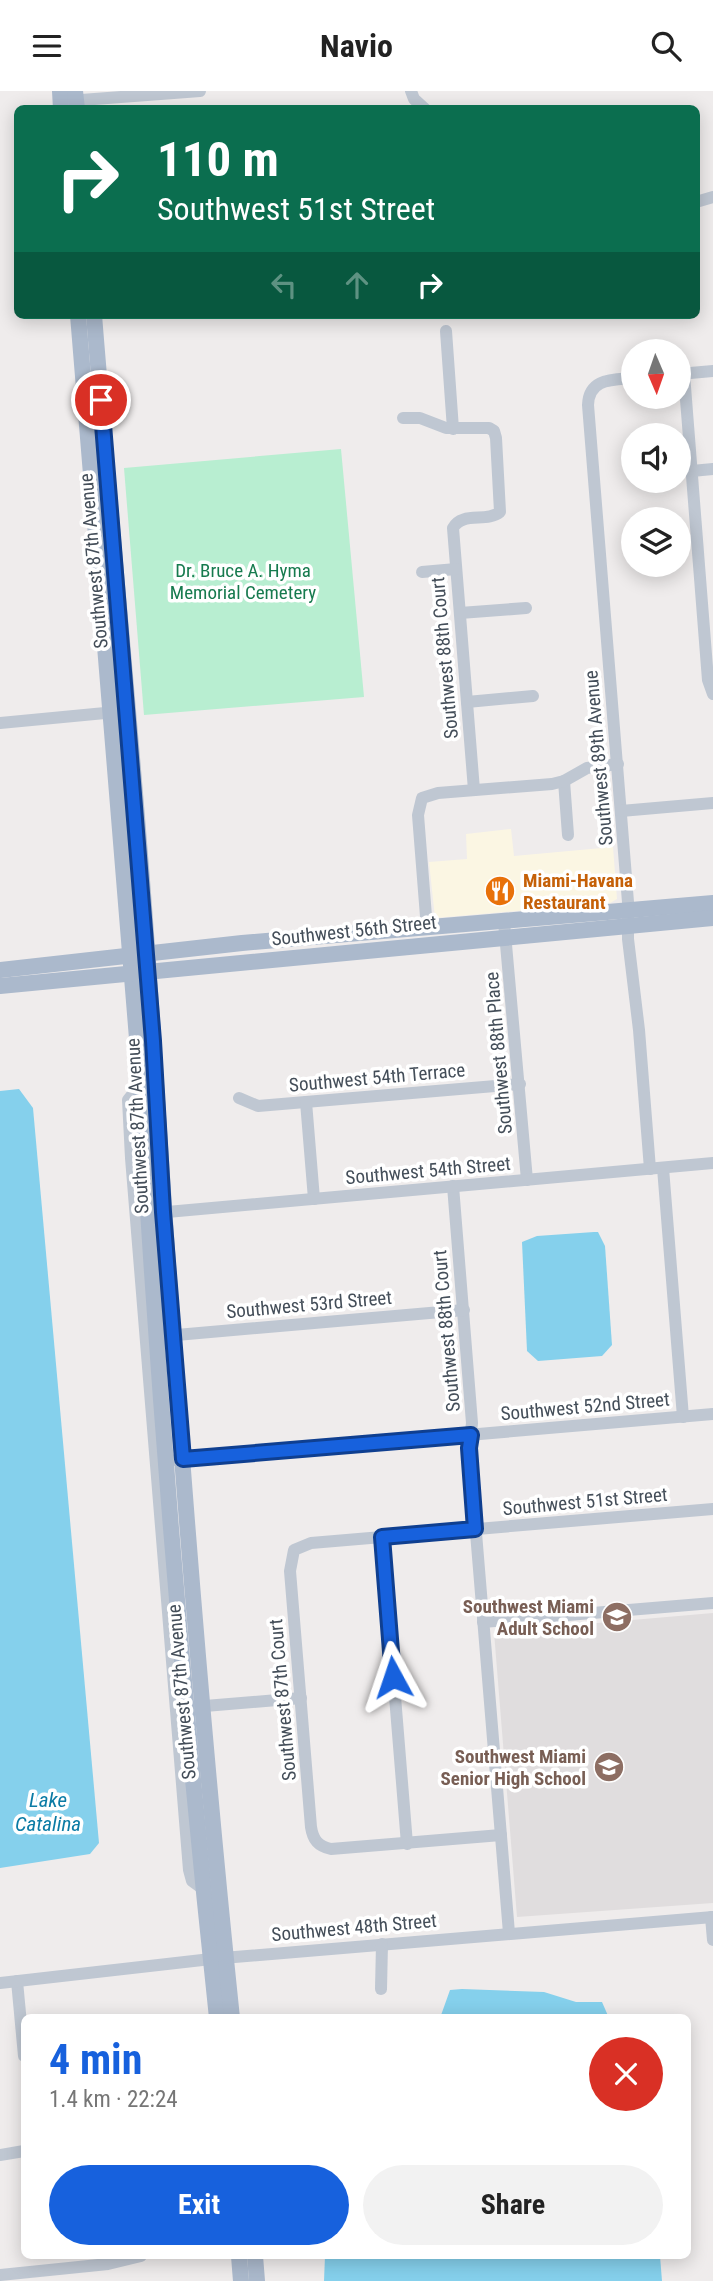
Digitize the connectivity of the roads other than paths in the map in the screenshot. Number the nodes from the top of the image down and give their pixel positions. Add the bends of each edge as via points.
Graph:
1 (200, 91) edge
2 (68, 100) edge
3 (79, 319) edge
4 (94, 319) edge
5 (446, 331) dead end
6 (713, 371) edge
7 (691, 373) edge
8 (621, 379) edge
9 (92, 385) junction
10 (685, 409) edge
11 (403, 418) dead end
12 (453, 429) junction
13 (713, 469) edge
14 (692, 471) junction
15 (456, 569) junction
16 (422, 572) dead end
17 (526, 608) dead end
18 (460, 613) junction
19 (713, 694) edge
20 (533, 696) dead end
21 (467, 702) junction
22 (118, 712) junction
23 (0, 723) edge
24 (618, 764) junction
25 (564, 781) junction
26 (474, 790) junction
27 (713, 803) edge
28 (621, 811) junction
29 (568, 835) dead end
30 (713, 903) edge
31 (628, 918) junction
32 (713, 918) edge
33 (427, 929) junction
34 (505, 929) junction
35 (138, 954) junction
36 (0, 970) edge
37 (140, 971) junction
38 (0, 986) edge
39 (520, 1084) junction
40 (141, 1092) junction
41 (239, 1098) dead end
42 (306, 1102) junction
43 (157, 1109) junction
44 (713, 1163) edge
45 (656, 1168) junction
46 (527, 1180) junction
47 (453, 1186) junction
48 (314, 1199) junction
49 (155, 1213) junction
50 (464, 1310) junction
51 (165, 1336) junction
52 (713, 1415) edge
53 (683, 1417) junction
54 (471, 1435) junction
55 (175, 1460) junction
56 (713, 1509) edge
57 (475, 1529) junction
58 (382, 1537) junction
59 (294, 1551) joint
60 (178, 1579) junction
61 (713, 1603) edge
62 (483, 1622) junction
63 (301, 1698) junction
64 (196, 1707) junction
65 (501, 1835) junction
66 (407, 1843) junction
67 (203, 1889) junction
68 (712, 1917) edge
69 (509, 1933) junction
70 (713, 1940) edge
71 (382, 1944) junction
72 (218, 1959) junction
73 (17, 1982) junction
74 (0, 1983) edge
75 (381, 1989) dead end
76 (217, 2014) edge
77 (232, 2014) edge
78 (21, 2024) edge
79 (21, 2152) edge
80 (0, 2155) edge
81 (129, 2259) edge
82 (239, 2259) edge
83 (254, 2259) edge
84 (0, 2275) edge
85 (241, 2281) edge
86 (257, 2281) edge

1 - 2 street
3 - 9 main road, Southwest 87th Avenue
4 - 9 main road, Southwest 87th Avenue
5 - 12 street
6 - 7 street
8 - 24 street, Southwest 89th Avenue via 592,387 588,409
9 - 22 main road, Southwest 87th Avenue
10 - 14 street
11 - 12 street via 420,418
12 - 15 street, Southwest 88th Court via 494,431 502,503 499,514 455,523
13 - 14 street
14 - 19 street
15 - 16 street
15 - 18 street, Southwest 88th Court
17 - 18 street
18 - 21 street, Southwest 88th Court
20 - 21 street
21 - 26 street, Southwest 88th Court
22 - 23 street
22 - 35 main road, Southwest 87th Avenue
24 - 25 street via 587,768
24 - 28 street, Southwest 89th Avenue
25 - 26 street
25 - 29 street
26 - 33 street via 422,797 418,811
27 - 28 street
28 - 31 street, Southwest 89th Avenue
30 - 31 main road, Southwest 56th Street
31 - 32 main road, Southwest 56th Street
31 - 34 main road, Southwest 56th Street
31 - 45 street, Southwest 89th Avenue
33 - 34 main road, Southwest 56th Street
33 - 35 main road, Southwest 56th Street
34 - 37 main road, Southwest 56th Street
34 - 39 street, Southwest 88th Place
35 - 36 main road, Southwest 56th Street
35 - 37 main road, Southwest 87th Avenue
37 - 38 main road, Southwest 56th Street
37 - 40 main road, Southwest 87th Avenue
37 - 43 main road, Southwest 87th Avenue
39 - 42 street, Southwest 54th Terrace
39 - 46 street, Southwest 88th Place
40 - 43 main road via 148,1094
40 - 49 main road, Southwest 87th Avenue
40 - 60 street, Southwest 87th Avenue via 129,1097 127,1105
41 - 42 street, Southwest 54th Terrace via 258,1106
42 - 48 street
43 - 49 main road, Southwest 87th Avenue
44 - 45 street, Southwest 54th Street
45 - 46 street, Southwest 54th Street
45 - 53 street, Southwest 89th Avenue
46 - 47 street, Southwest 54th Street
47 - 48 street, Southwest 54th Street
47 - 50 street, Southwest 88th Court
48 - 49 street, Southwest 54th Street
49 - 51 main road, Southwest 87th Avenue
50 - 51 street, Southwest 53rd Street
50 - 54 street, Southwest 88th Court
51 - 55 main road, Southwest 87th Avenue
52 - 53 street, Southwest 52nd Street
53 - 54 street, Southwest 52nd Street
54 - 55 street, Southwest 52nd Street
54 - 57 street, Southwest 88th Court
55 - 60 main road, Southwest 87th Avenue
56 - 57 street, Southwest 51st Street
57 - 58 street, Southwest 51st Street
57 - 62 street, Southwest 88th Court
58 - 59 street, Southwest 51st Street via 311,1543
58 - 66 street
59 - 63 street, Southwest 87th Court via 290,1564
60 - 64 main road, Southwest 87th Avenue
60 - 67 street, Southwest 87th Avenue via 190,1874
61 - 62 street
62 - 65 street, Southwest 88th Court
63 - 64 street
63 - 66 street, Southwest 87th Court via 311,1827 318,1845 331,1849
64 - 67 main road, Southwest 87th Avenue
64 - 72 main road, Southwest 87th Avenue
65 - 66 street
65 - 69 street, Southwest 88th Court
67 - 72 main road, Southwest 87th Avenue
68 - 69 street, Southwest 48th Street
68 - 70 street
69 - 71 street, Southwest 48th Street
71 - 72 street, Southwest 48th Street
71 - 75 street
72 - 73 street, Southwest 48th Street
72 - 76 main road, Southwest 87th Avenue
72 - 77 main road, Southwest 87th Avenue
73 - 74 street, Southwest 48th Street
73 - 78 street
79 - 80 street
81 - 84 street
82 - 85 main road
83 - 86 main road

